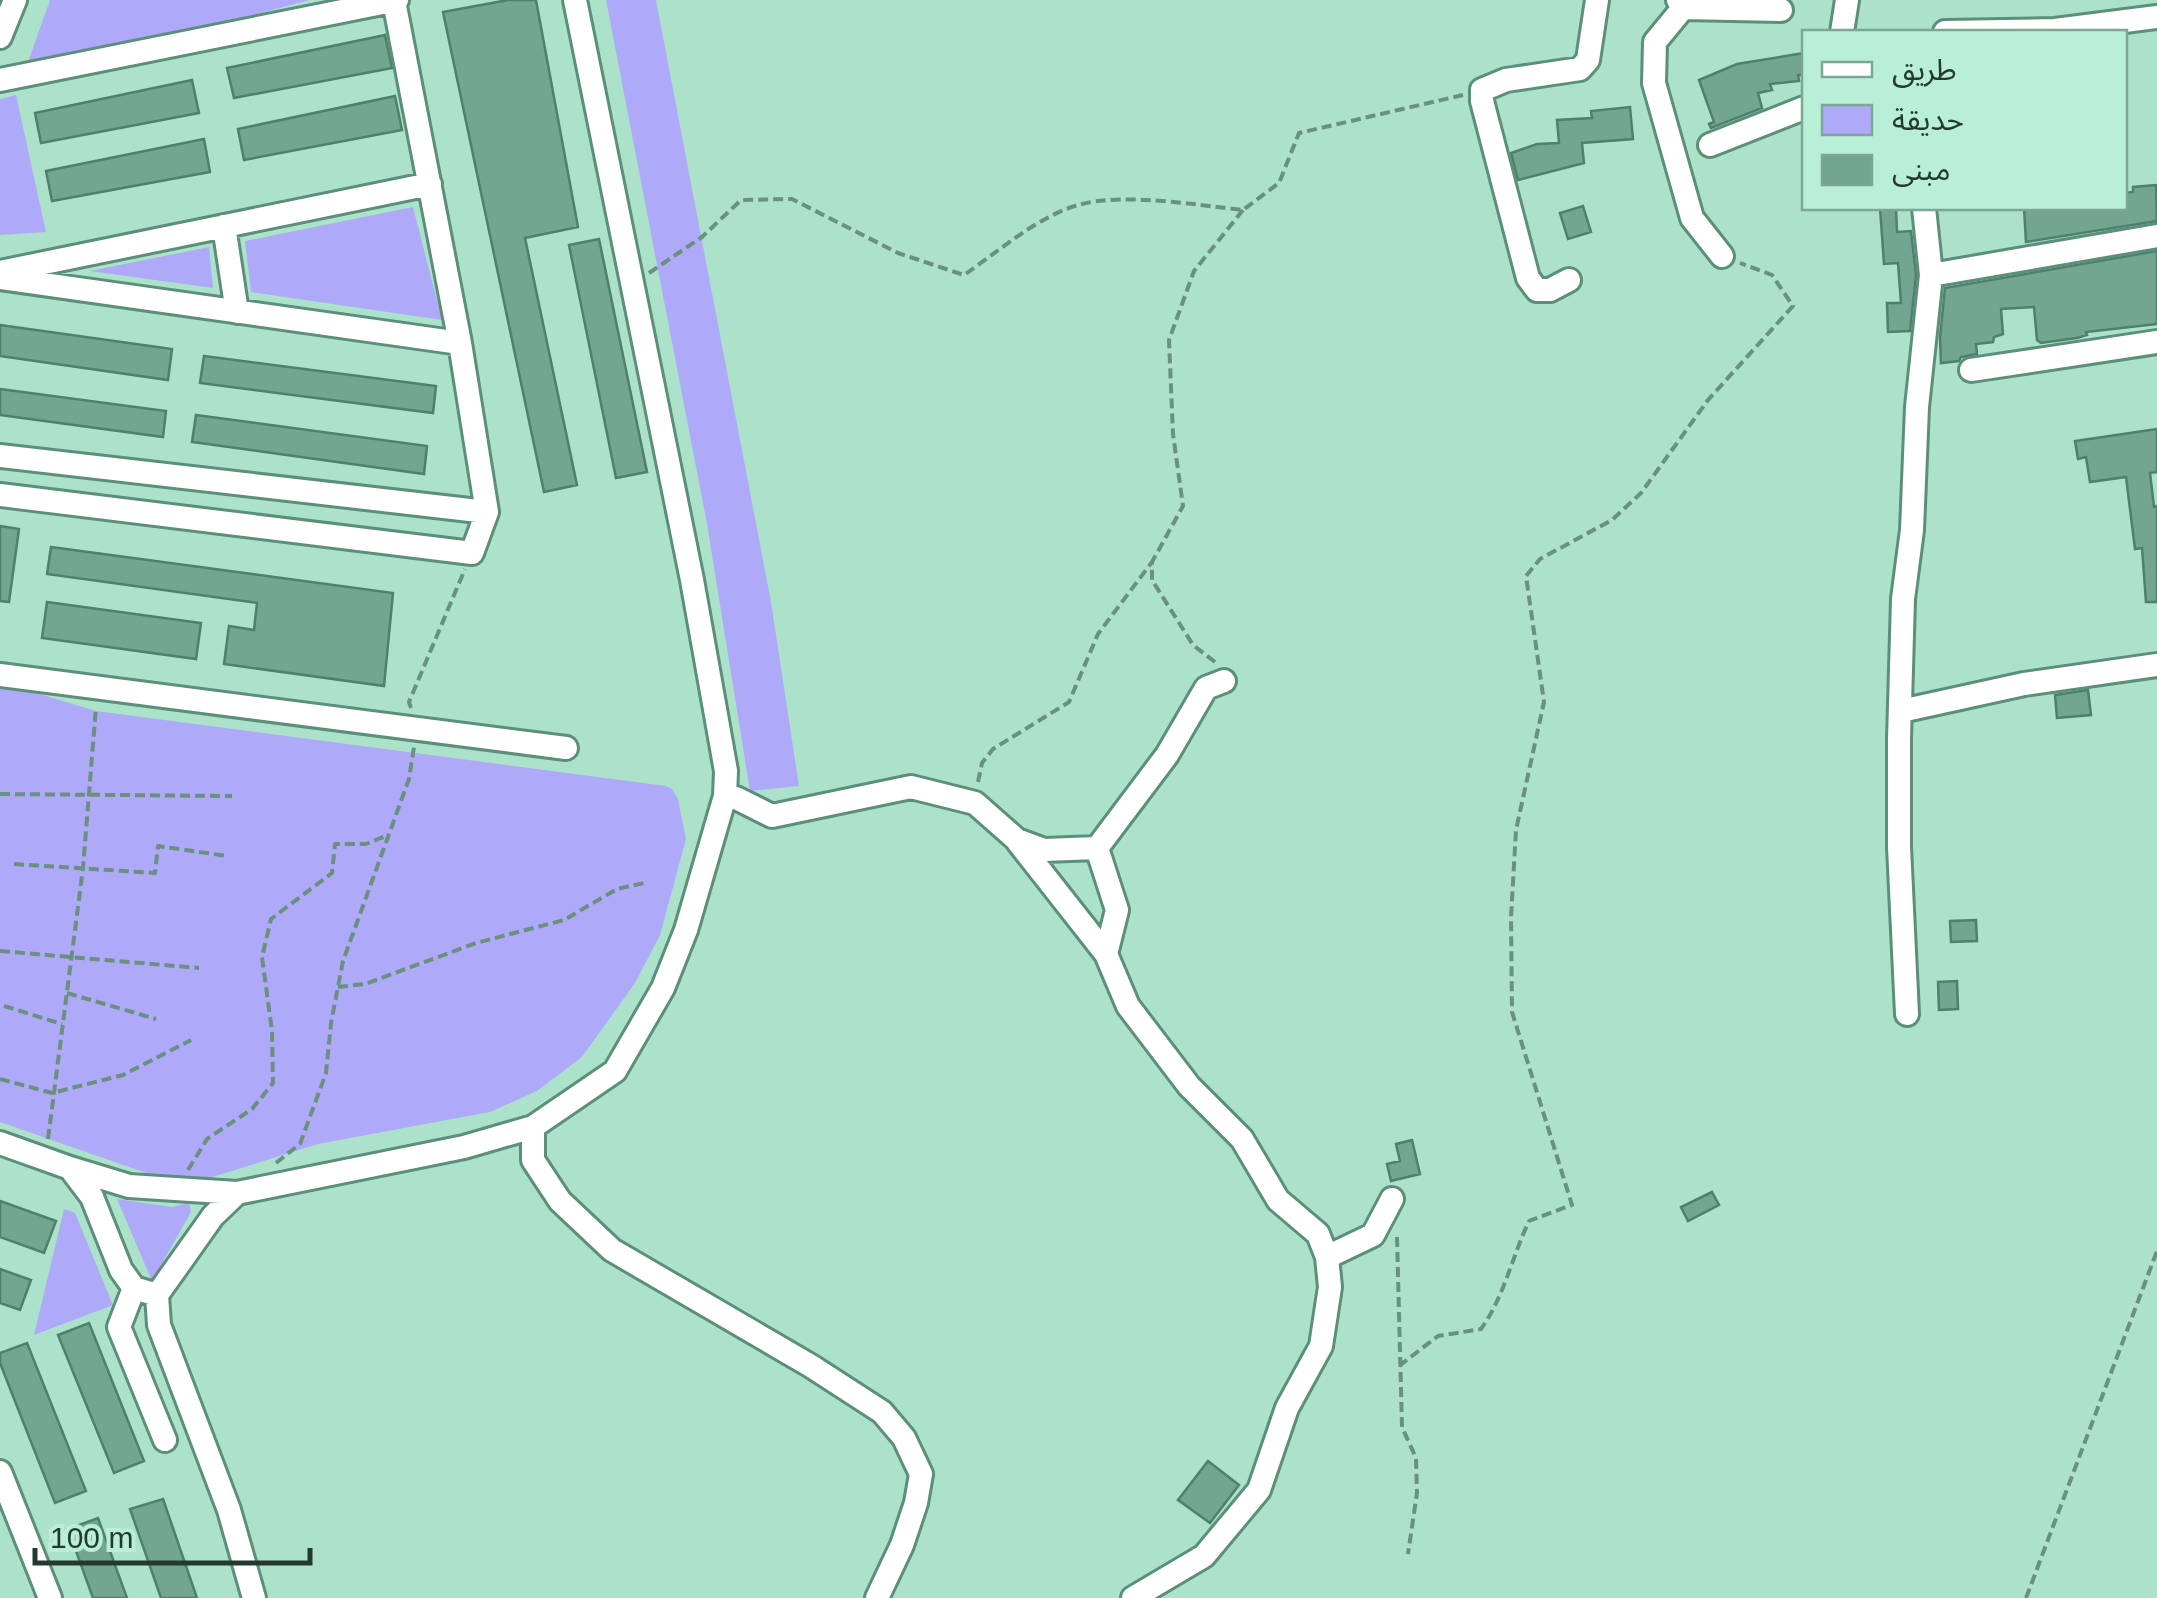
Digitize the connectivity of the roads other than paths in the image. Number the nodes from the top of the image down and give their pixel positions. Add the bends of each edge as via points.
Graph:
1 (15, 0) edge
2 (396, 0) edge
3 (575, 0) edge
4 (1597, 0) edge
5 (1846, 0) edge
6 (1681, 4) edge
7 (1782, 10) dead end
8 (2157, 17) edge
9 (1843, 30) edge
10 (2055, 30) edge
11 (0, 37) edge
12 (0, 80) edge
13 (1802, 109) edge
14 (1710, 145) dead end
15 (430, 184) junction
16 (1924, 210) edge
17 (224, 226) junction
18 (2157, 236) edge
19 (1722, 256) road end
20 (0, 275) edge
21 (1931, 275) junction
22 (1569, 280) dead end
23 (237, 312) junction
24 (2157, 342) edge
25 (460, 343) junction
26 (1971, 370) dead end
27 (0, 456) edge
28 (0, 495) edge
29 (487, 512) junction
30 (2157, 665) edge
31 (0, 675) edge
32 (1224, 681) dead end
33 (1901, 711) junction
34 (566, 748) dead end
35 (725, 796) junction
36 (1017, 840) junction
37 (1097, 848) junction
38 (1106, 954) junction
39 (1908, 1014) dead end
40 (533, 1127) junction
41 (0, 1144) edge
42 (70, 1168) junction
43 (237, 1193) junction
44 (1389, 1204) road end
45 (1327, 1257) junction
46 (145, 1292) junction
47 (165, 1440) dead end
48 (0, 1472) edge
49 (50, 1598) edge
50 (254, 1598) edge
51 (877, 1598) edge
52 (1133, 1598) edge

1 - 11 street
2 - 12 street
2 - 15 street
3 - 35 street via 712,688
4 - 22 street via 1588,60 1580,69 1482,90 1528,278 1537,290
5 - 9 street
6 - 7 street
6 - 19 street via 1655,42 1654,83 1692,218
8 - 10 street
13 - 14 street
15 - 17 street
15 - 25 street
16 - 21 street
17 - 20 street
17 - 23 street
18 - 21 street
20 - 23 street
21 - 33 street via 1916,407
23 - 25 street
24 - 26 street
25 - 29 street
27 - 29 street
28 - 29 street via 472,553
30 - 33 street
31 - 34 street
32 - 37 street via 1206,688 1167,755
33 - 39 street via 1899,846
35 - 36 street via 772,816 911,787 975,803
35 - 40 street via 663,988 615,1071
36 - 37 street via 1044,850
36 - 38 street
37 - 38 street via 1117,910
38 - 45 street via 1128,1006 1189,1086 1242,1138 1278,1200 1318,1234
40 - 43 street
40 - 51 street via 533,1160 560,1201 612,1250 826,1375 882,1412 904,1438 921,1474 902,1545
41 - 42 street
42 - 43 street via 130,1186
42 - 46 street via 92,1197 122,1270
43 - 46 street
44 - 45 street via 1374,1235
45 - 52 street via 1330,1287 1321,1346 1287,1408 1259,1490 1204,1556
46 - 47 street via 119,1327
46 - 50 street via 229,1510
48 - 49 street

